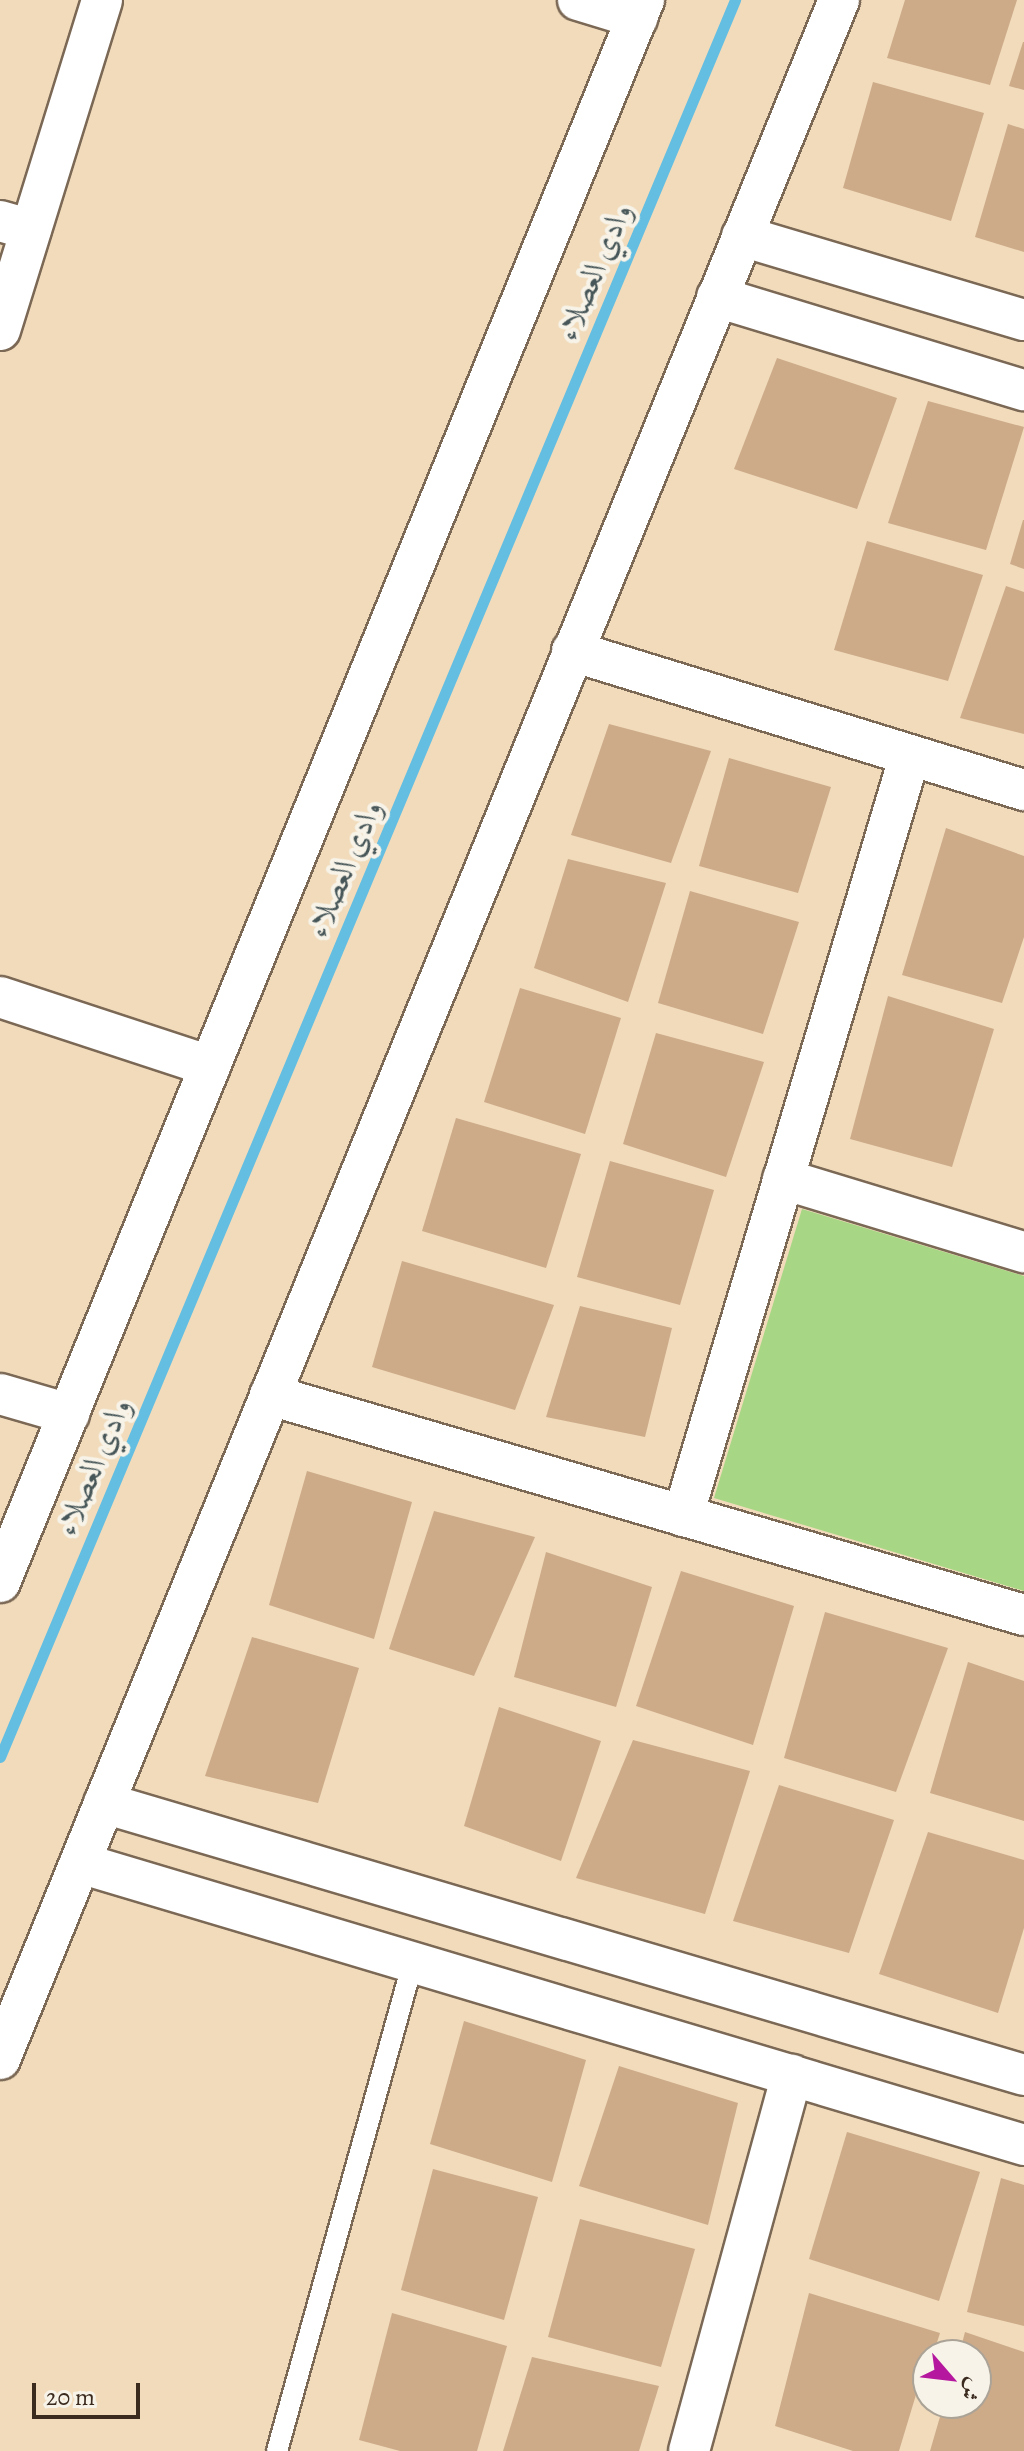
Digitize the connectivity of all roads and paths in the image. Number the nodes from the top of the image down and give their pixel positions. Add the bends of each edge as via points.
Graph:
1 (102, 0) edge
2 (578, 0) edge
3 (839, 0) edge
4 (640, 9) edge
5 (15, 225) edge
6 (742, 236) junction
7 (717, 297) junction
8 (1024, 320) edge
9 (0, 330) edge
10 (1024, 390) edge
11 (572, 651) junction
12 (910, 755) junction
13 (1024, 790) edge
14 (0, 997) edge
15 (210, 1066) junction
16 (783, 1179) junction
17 (1024, 1252) edge
18 (0, 1394) edge
19 (270, 1395) junction
20 (69, 1414) junction
21 (683, 1516) junction
22 (0, 1582) edge
23 (1024, 1615) edge
24 (104, 1803) junction
25 (80, 1863) junction
26 (413, 1962) junction
27 (0, 2059) edge
28 (792, 2075) junction
29 (1024, 2075) edge
30 (1024, 2145) edge
31 (277, 2451) edge
32 (689, 2451) edge

1 - 5 street
2 - 4 street
3 - 6 street
4 - 15 street
5 - 9 street
6 - 7 street
6 - 8 street
7 - 10 street
7 - 11 street
11 - 12 street
11 - 19 street
12 - 13 street
12 - 16 street
14 - 15 street
15 - 20 street
16 - 17 street
16 - 21 street
18 - 20 street
19 - 21 street
19 - 24 street
20 - 22 street
21 - 23 street
24 - 25 street
24 - 29 street
25 - 26 street
25 - 27 street
26 - 28 street
26 - 31 lane
28 - 30 street
28 - 32 street

